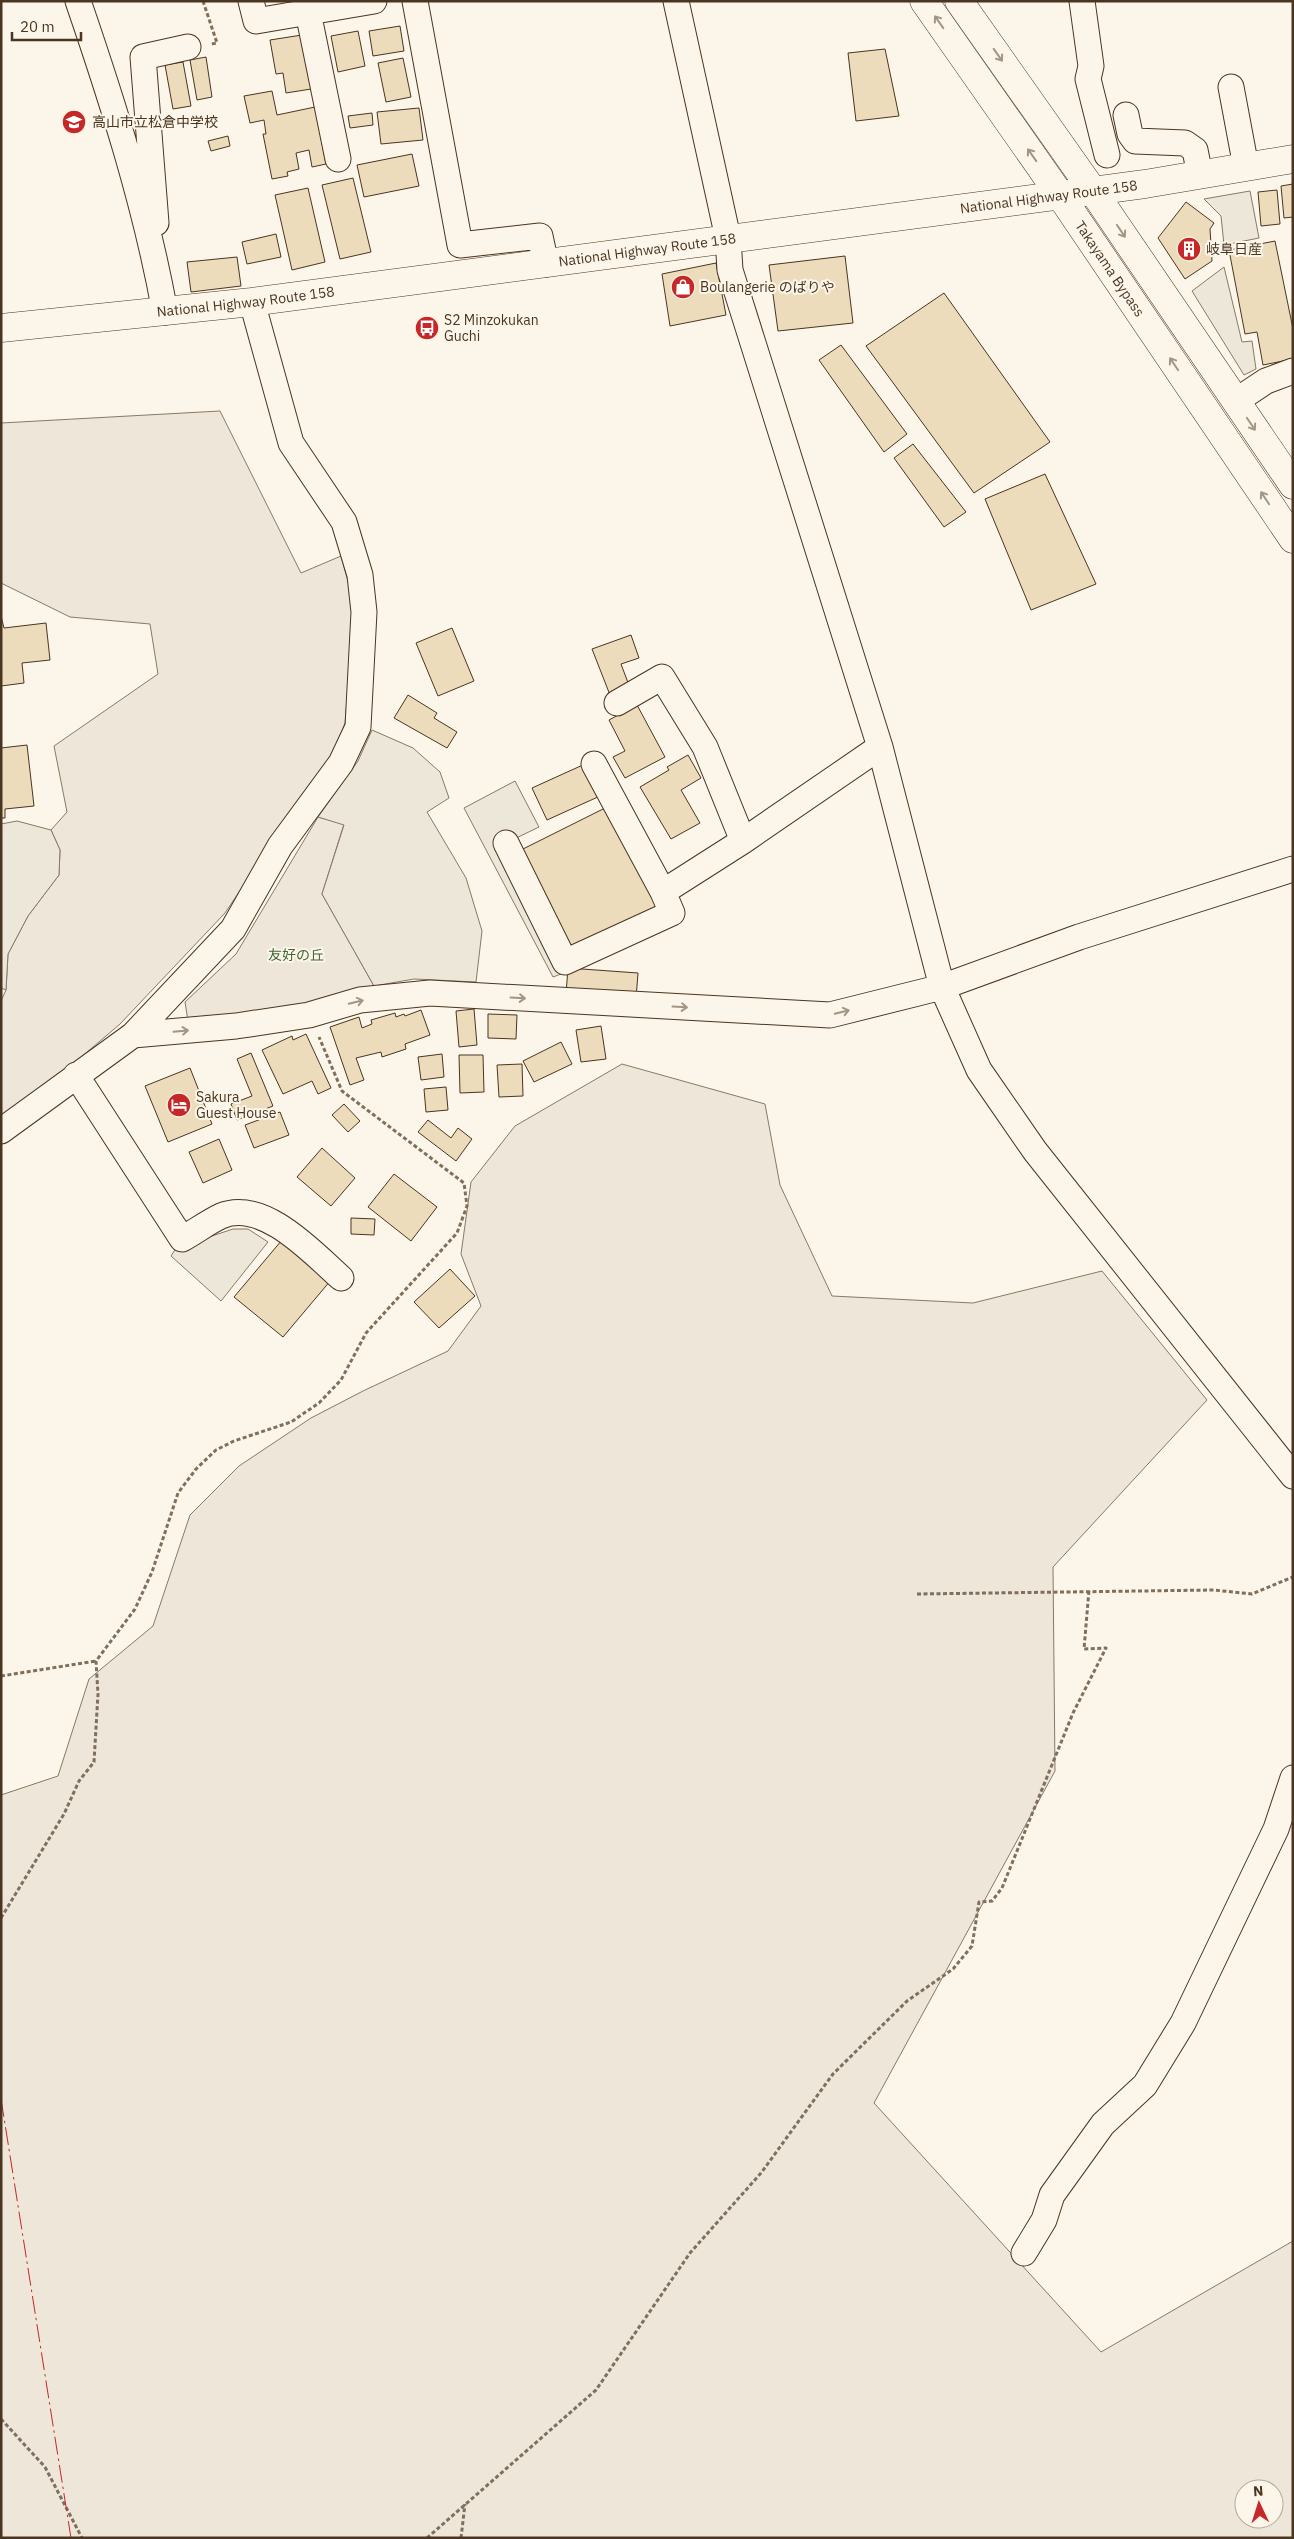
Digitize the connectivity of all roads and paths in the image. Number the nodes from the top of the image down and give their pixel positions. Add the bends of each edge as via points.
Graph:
1 (78, 1) edge
2 (251, 1) edge
3 (374, 1) edge
4 (415, 1) edge
5 (676, 1) edge
6 (924, 1) edge
7 (959, 1) edge
8 (1082, 1) edge
9 (308, 12) junction
10 (188, 47) dead end
11 (1231, 87) dead end
12 (1126, 115) dead end
13 (1108, 154) dead end
14 (1293, 159) edge
15 (338, 160) dead end
16 (1246, 167) junction
17 (1200, 175) junction
18 (1093, 191) junction
19 (1060, 195) junction
20 (728, 238) junction
21 (149, 242) junction
22 (546, 264) junction
23 (252, 302) junction
24 (165, 312) junction
25 (1, 328) edge
26 (1293, 371) edge
27 (1236, 401) junction
28 (1293, 486) edge
29 (1293, 539) edge
30 (616, 703) dead end
31 (880, 747) junction
32 (594, 764) dead end
33 (743, 840) junction
34 (506, 844) dead end
35 (1293, 869) edge
36 (663, 892) junction
37 (942, 987) junction
38 (309, 1015) junction
39 (133, 1035) junction
40 (76, 1076) junction
41 (1, 1132) edge
42 (341, 1278) dead end
43 (1293, 1476) edge
44 (1293, 1577) edge
45 (1089, 1590) junction
46 (917, 1594) dead end
47 (96, 1661) junction
48 (1, 1676) edge
49 (1293, 1778) edge
50 (1, 1918) edge
51 (1024, 2253) dead end
52 (1, 2419) edge
53 (465, 2503) junction
54 (82, 2538) edge
55 (427, 2538) edge
56 (461, 2538) edge

1 - 21 street via 110,95
2 - 9 street via 256,21
3 - 9 street
4 - 22 street via 460,245 540,236
5 - 20 street
19 -> 6 highway, Takayama Bypass
7 -> 18 highway
8 - 13 street via 1091,66 1088,79
9 - 15 street
10 - 21 street via 144,57 156,232
11 - 16 street
12 - 17 street via 1135,141 1185,143 1195,150
14 - 16 highway, National Highway Route 158
16 - 17 highway, National Highway Route 158
17 - 18 highway, National Highway Route 158
18 - 19 highway, National Highway Route 158
18 -> 27 highway
19 - 20 highway, National Highway Route 158
29 -> 19 highway, Takayama Bypass
20 - 22 highway, National Highway Route 158
20 - 31 street via 730,270
21 - 24 street
22 - 23 highway, National Highway Route 158
23 - 24 highway, National Highway Route 158
23 - 39 street via 291,443 344,522 360,575 364,612 358,727 341,763 280,846 233,929
24 - 25 highway, National Highway Route 158
26 - 27 street via 1266,381
27 -> 28 highway
30 - 33 street via 662,677 705,747
31 - 33 street
31 - 37 street
32 - 36 street
33 - 36 street
34 - 36 street via 565,962 672,912
35 - 37 street via 1079,937
38 -> 37 street via 360,1000 430,993 830,1015
37 - 43 street via 979,1070 1034,1150
39 -> 38 street via 236,1026
38 - 47 path via 342,1091 464,1183 467,1206 457,1233 366,1333 341,1380 319,1402 291,1422 216,1450 196,1469 178,1494 152,1572 135,1609
39 - 40 street
40 - 41 street
40 - 42 street via 182,1239 222,1215 242,1212 286,1229
44 - 45 path via 1252,1594 1214,1590
45 - 46 path
45 - 53 path via 1084,1649 1106,1648 1073,1713 1002,1888 992,1901 978,1902 972,1946 953,1969 907,2001 833,2074 760,2174 690,2253 596,2390
47 - 48 path
47 - 50 path via 98,1694 94,1762 79,1781 64,1814
49 - 51 street via 1276,1829 1182,2024 1145,2085 1103,2124 1052,2195 1044,2220
52 - 54 path via 45,2467
53 - 55 path
53 - 56 path

